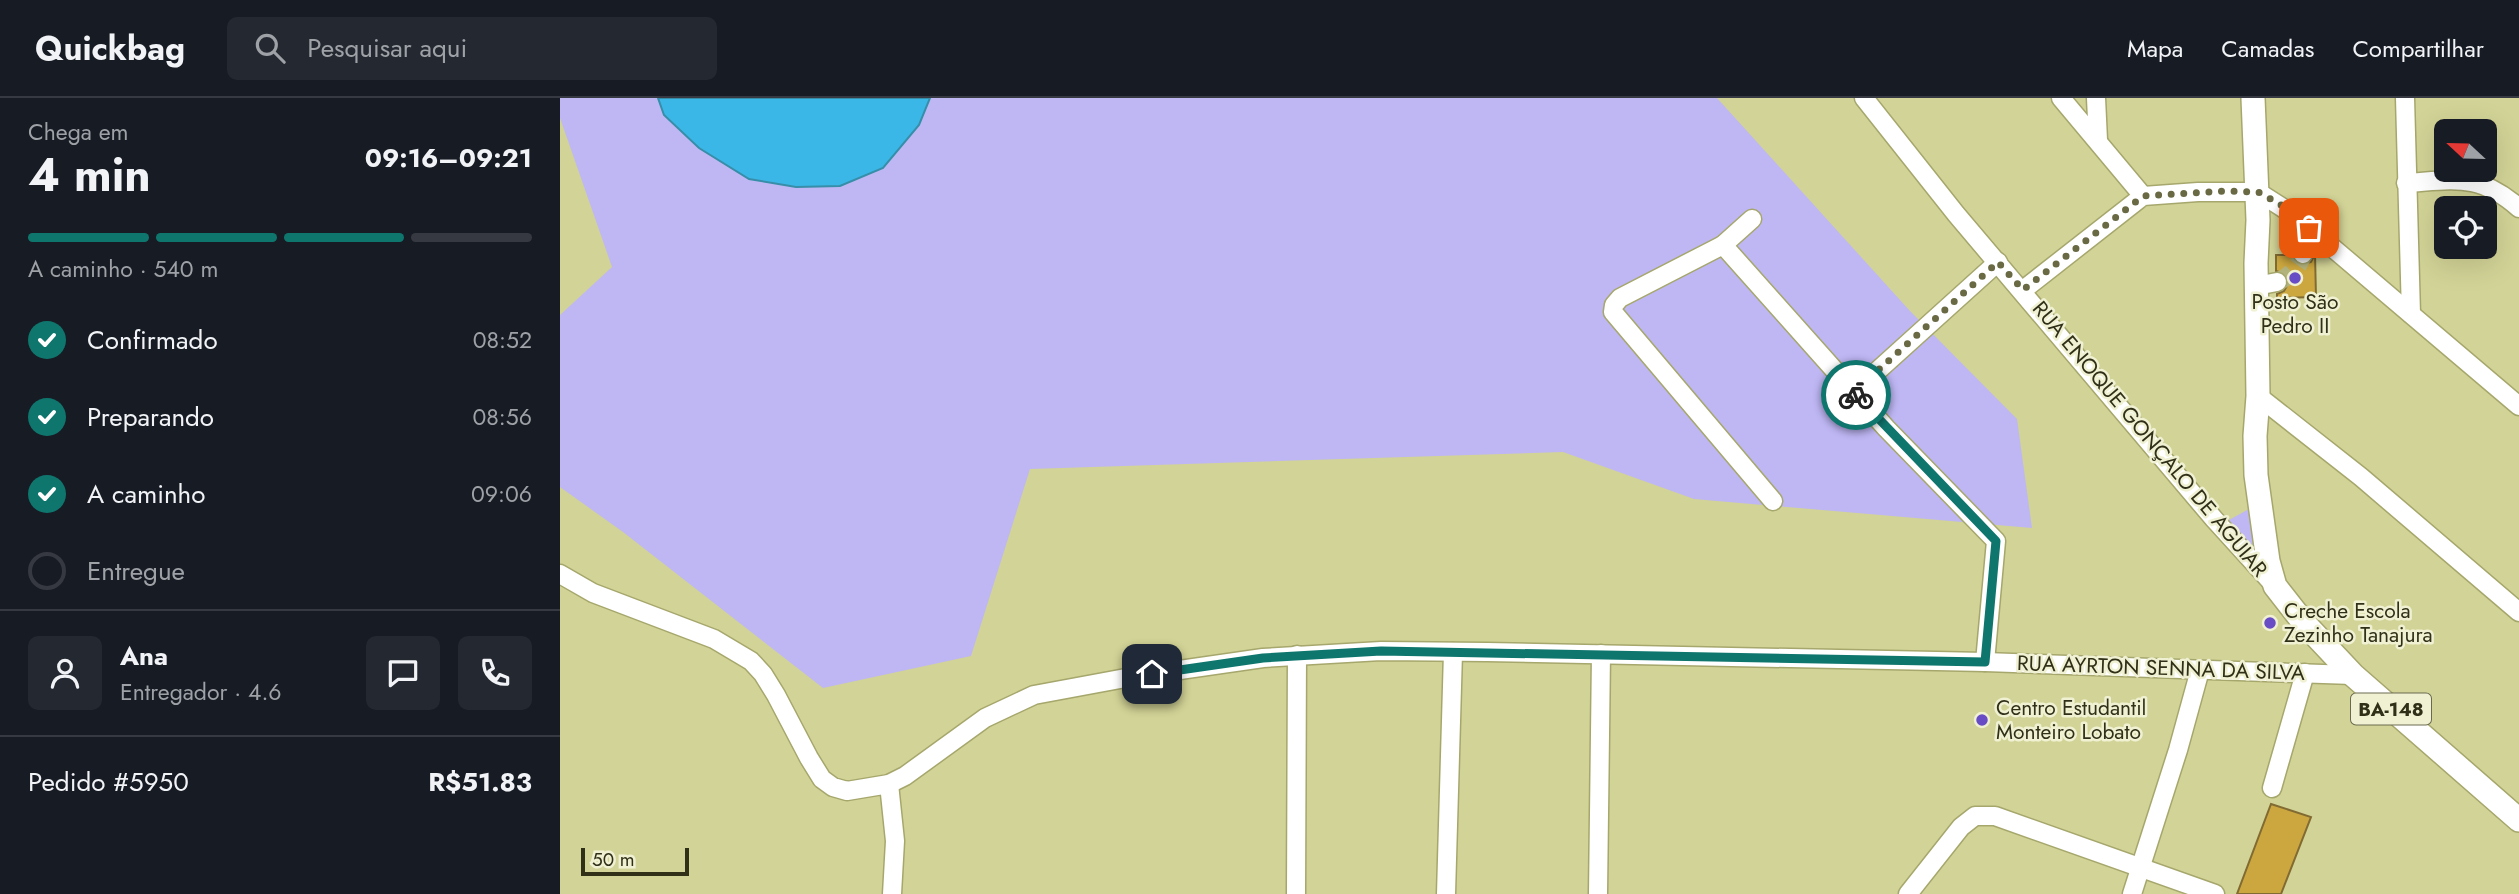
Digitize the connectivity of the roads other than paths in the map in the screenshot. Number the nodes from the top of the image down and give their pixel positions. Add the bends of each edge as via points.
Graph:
1 (1864, 98) edge
2 (2061, 98) edge
3 (2096, 98) edge
4 (2253, 98) edge
5 (2405, 98) edge
6 (2098, 141) junction
7 (2406, 183) junction
8 (2258, 192) junction
9 (2143, 196) junction
10 (2519, 208) edge
11 (1752, 219) dead end
12 (2309, 228) junction
13 (1723, 245) junction
14 (2303, 254) tunnel mouth
15 (1998, 262) junction
16 (2023, 290) junction
17 (2411, 314) junction
18 (1854, 392) junction
19 (2258, 396) junction
20 (2519, 406) edge
21 (1773, 501) dead end
22 (560, 574) edge
23 (2275, 586) junction
24 (2519, 612) edge
25 (1453, 652) junction
26 (1601, 654) junction
27 (1297, 655) junction
28 (1985, 662) junction
29 (2200, 670) junction
30 (2305, 673) junction
31 (2353, 675) junction
32 (889, 784) junction
33 (2272, 788) dead end
34 (2519, 820) edge
35 (2141, 868) junction
36 (892, 894) edge
37 (1296, 894) edge
38 (1446, 894) edge
39 (1598, 894) edge
40 (1908, 894) edge
41 (2132, 894) edge
42 (2215, 894) edge

1 - 15 street, RUA ENOQUE GONÇALO DE AGUIAR
2 - 6 street
3 - 6 street
4 - 8 main road
5 - 7 street
6 - 9 street
7 - 10 street via 2476,181
7 - 17 street
8 - 9 street
8 - 12 street
8 - 19 main road via 2266,284
9 - 16 street
11 - 13 street
12 - 14 street
12 - 17 street
13 - 18 street
13 - 21 street via 1620,298 1613,312
15 - 16 street, RUA ENOQUE GONÇALO DE AGUIAR
15 - 18 street
16 - 23 street, RUA ENOQUE GONÇALO DE AGUIAR
17 - 20 street
18 - 28 street via 1996,541
19 - 23 main road via 2256,475
19 - 24 street
22 - 32 street, RUA AYRTON SENNA DA SILVA via 593,593 714,639 751,661 776,695 822,779 833,787 847,792
23 - 31 main road, BA-148
25 - 26 street, RUA AYRTON SENNA DA SILVA
25 - 27 street, RUA AYRTON SENNA DA SILVA
25 - 38 street
26 - 28 street, RUA AYRTON SENNA DA SILVA
26 - 39 street
27 - 32 street, RUA AYRTON SENNA DA SILVA via 1131,677 1019,700
27 - 37 street
28 - 29 street, RUA AYRTON SENNA DA SILVA
29 - 30 street, RUA AYRTON SENNA DA SILVA
29 - 35 street
30 - 31 street, RUA AYRTON SENNA DA SILVA
30 - 33 street
31 - 34 main road, BA-148
32 - 36 street via 895,841
35 - 40 street via 1995,816 1975,816
35 - 41 street
35 - 42 street

